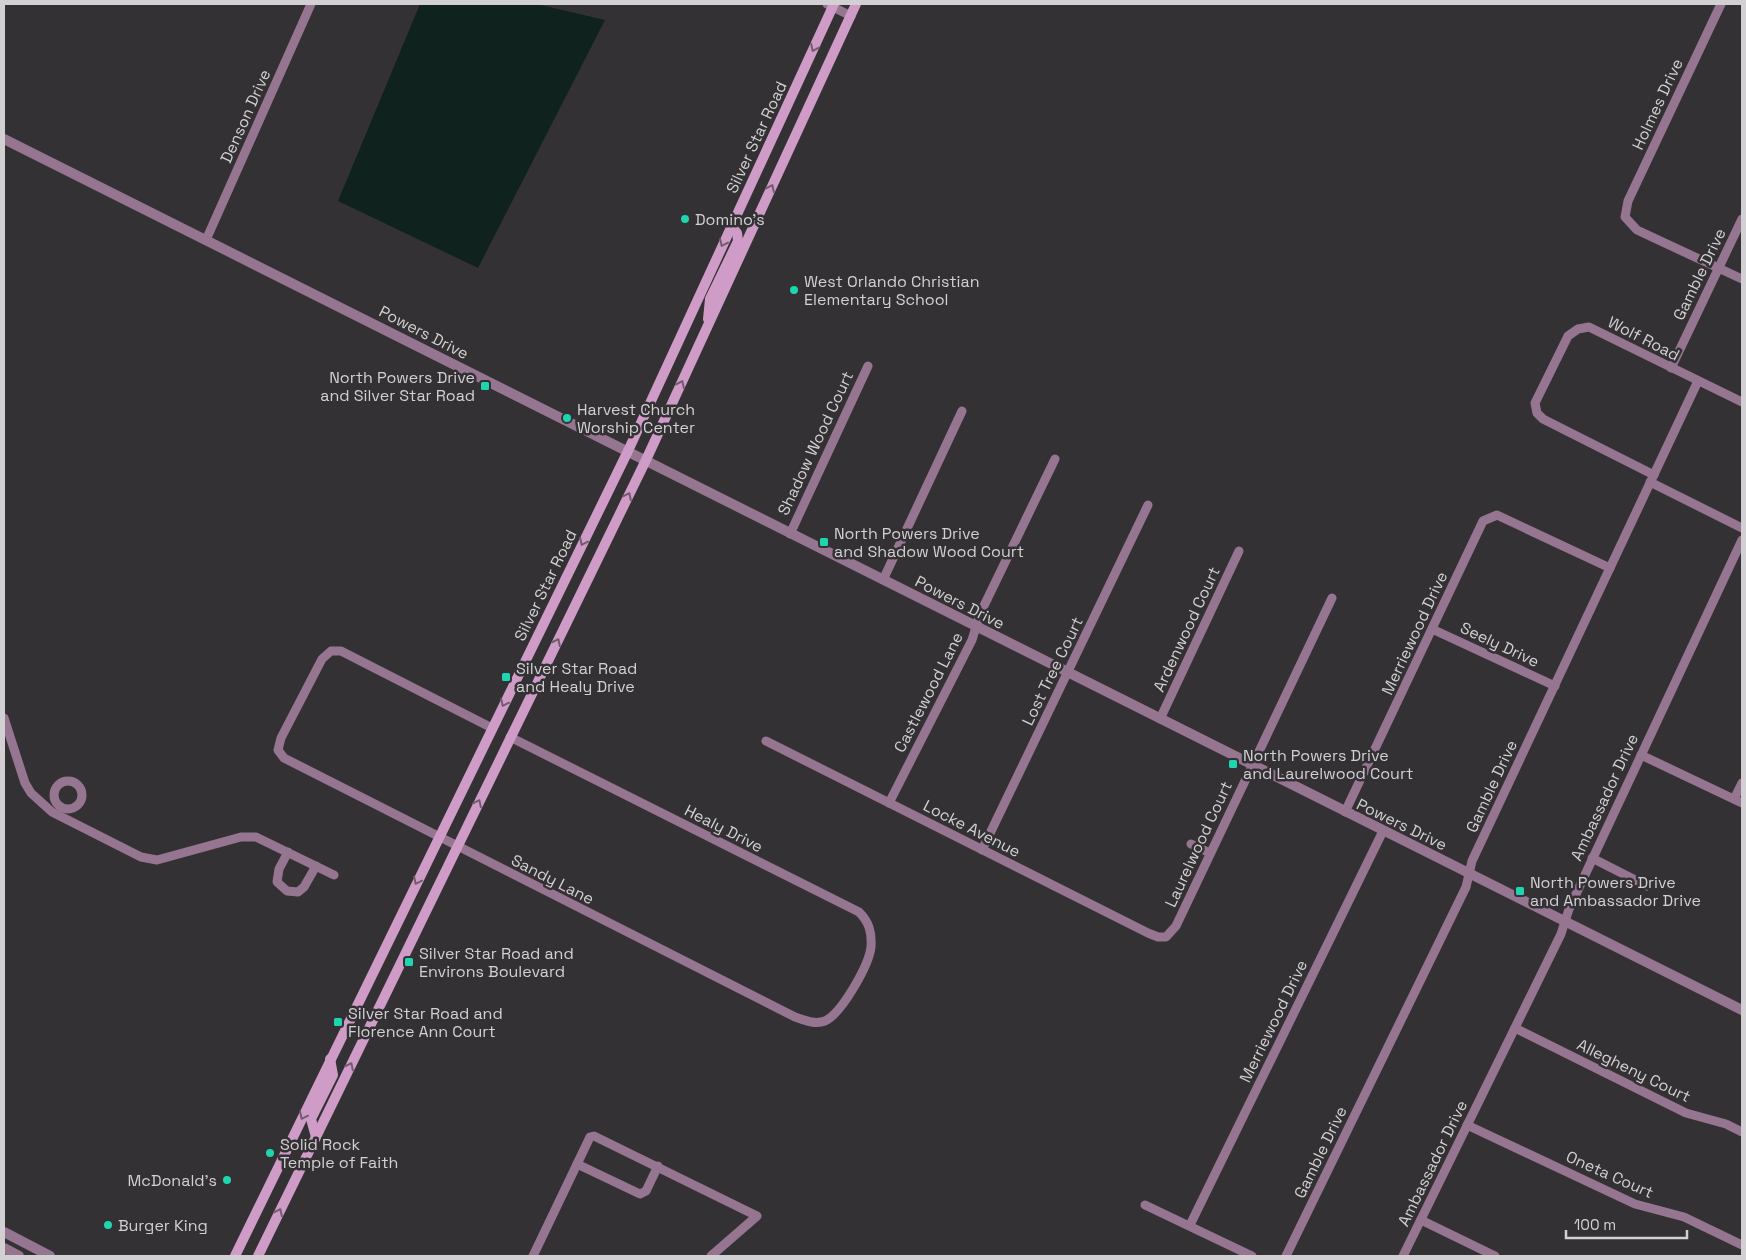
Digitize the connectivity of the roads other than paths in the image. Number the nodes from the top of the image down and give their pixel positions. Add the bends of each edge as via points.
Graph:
1 (311, 4) edge
2 (856, 4) edge
3 (1721, 4) edge
4 (831, 5) edge
5 (851, 16) junction
6 (4, 138) edge
7 (1742, 219) edge
8 (731, 226) junction
9 (206, 240) junction
10 (1719, 268) junction
11 (1742, 279) edge
12 (706, 330) junction
13 (868, 366) dead end
14 (1670, 368) junction
15 (1698, 382) junction
16 (1742, 402) edge
17 (962, 411) dead end
18 (628, 451) junction
19 (1055, 459) dead end
20 (646, 460) junction
21 (1652, 479) junction
22 (1148, 505) dead end
23 (1742, 528) edge
24 (790, 534) junction
25 (1742, 540) edge
26 (1239, 551) dead end
27 (1610, 568) junction
28 (883, 580) junction
29 (1332, 598) dead end
30 (976, 627) junction
31 (1432, 629) junction
32 (1067, 673) junction
33 (1555, 686) junction
34 (4, 718) edge
35 (1160, 719) junction
36 (492, 728) junction
37 (510, 737) junction
38 (766, 741) dead end
39 (1640, 755) junction
40 (1252, 766) junction
41 (1742, 783) edge
42 (1738, 801) edge
43 (889, 803) junction
44 (1346, 812) junction
45 (1383, 831) junction
46 (439, 838) junction
47 (1191, 844) dead end
48 (457, 847) junction
49 (982, 850) junction
50 (288, 852) junction
51 (1210, 852) junction
52 (1592, 858) junction
53 (316, 866) junction
54 (1469, 874) junction
55 (334, 875) dead end
56 (1647, 886) dead end
57 (1565, 921) junction
58 (1166, 937) joint
59 (857, 979) joint
60 (1742, 1010) edge
61 (1515, 1028) junction
62 (330, 1060) junction
63 (1467, 1125) junction
64 (1742, 1132) edge
65 (316, 1137) junction
66 (577, 1164) junction
67 (658, 1166) junction
68 (1145, 1205) dead end
69 (1421, 1220) junction
70 (1190, 1224) junction
71 (4, 1232) edge
72 (1742, 1245) edge
73 (4, 1248) edge
74 (19, 1256) edge
75 (50, 1256) edge
76 (235, 1256) edge
77 (258, 1256) edge
78 (533, 1256) edge
79 (711, 1256) edge
80 (1252, 1256) edge
81 (1286, 1256) edge
82 (1403, 1256) edge
83 (1495, 1256) edge

1 - 9 street, Denson Drive
2 - 5 main road
3 - 10 street, Holmes Drive via 1628,201 1626,217 1637,230
4 - 5 street
4 -> 8 main road, Silver Star Road
12 -> 5 main road
6 - 9 street, Powers Drive
7 - 10 street, Gamble Drive
8 - 12 main road via 738,241 710,299
8 -> 18 main road, Silver Star Road
9 - 18 street, Powers Drive
10 - 11 street
10 - 14 street, Gamble Drive
20 -> 12 main road
13 - 24 street, Shadow Wood Court
14 - 15 street, Wolf Road
14 - 21 street, Wolf Road via 1589,327 1578,329 1568,336 1535,403 1537,413 1543,419
15 - 16 street, Wolf Road
15 - 21 street, Gamble Drive
17 - 28 street
18 - 20 street, Powers Drive
18 -> 36 main road, Silver Star Road
19 - 30 street, Castlewood Lane
20 - 24 street, Powers Drive
37 -> 20 main road
21 - 23 street
21 - 27 street, Gamble Drive
22 - 32 street, Lost Tree Court
24 - 28 street, Powers Drive
25 - 39 street, Ambassador Drive
26 - 35 street, Ardenwood Court
27 - 31 street, Merriewood Drive via 1497,515 1483,521
27 - 33 street, Gamble Drive
28 - 30 street, Powers Drive
29 - 40 street, Laurelwood Court
30 - 32 street, Powers Drive
30 - 43 street, Castlewood Lane
31 - 33 street, Seely Drive
31 - 44 street, Merriewood Drive
32 - 35 street, Powers Drive
32 - 49 street, Lost Tree Court
33 - 54 street, Gamble Drive via 1472,861
34 - 50 street via 31,793 140,857 157,860 241,837 256,837
35 - 40 street, Powers Drive
36 - 46 main road, Silver Star Road
36 - 46 street, Sandy Lane via 341,651 331,651 322,659 281,738 278,750 284,758
48 -> 37 main road
37 - 59 street, Healy Drive via 858,912 870,929 871,948
38 - 43 street, Locke Avenue
39 - 42 street
39 - 52 street, Ambassador Drive
40 - 44 street, Powers Drive
40 - 51 street, Laurelwood Court
41 - 42 street
43 - 49 street, Locke Avenue
44 - 45 street, Powers Drive
45 - 54 street, Powers Drive
45 - 70 street, Merriewood Drive
46 - 48 street, Sandy Lane
46 -> 62 main road, Silver Star Road
47 - 51 street
48 - 59 street, Sandy Lane via 809,1022 823,1022 835,1014
65 -> 48 main road
49 - 58 street, Locke Avenue via 1148,933
50 - 53 street
50 - 53 street via 279,869 277,882 287,891 298,892 304,887
51 - 58 street, Laurelwood Court via 1176,926
52 - 56 street
52 - 57 street, Ambassador Drive
53 - 55 street
54 - 57 street, Powers Drive
54 - 81 street, Gamble Drive via 1462,896
57 - 60 street, Powers Drive
57 - 61 street, Ambassador Drive
61 - 63 street, Ambassador Drive
61 - 64 street, Allegheny Court via 1686,1114 1726,1124
62 - 65 main road via 333,1075 312,1119
62 -> 76 main road, Silver Star Road
63 - 69 street, Ambassador Drive
63 - 72 street, Oneta Court via 1635,1204 1684,1217
77 -> 65 main road
66 - 67 street via 640,1194 646,1191
66 - 67 street via 590,1137 594,1136
66 - 78 street
67 - 79 street via 757,1216
68 - 70 street
69 - 82 street, Ambassador Drive
69 - 83 street
70 - 80 street
71 - 75 street
73 - 74 street

